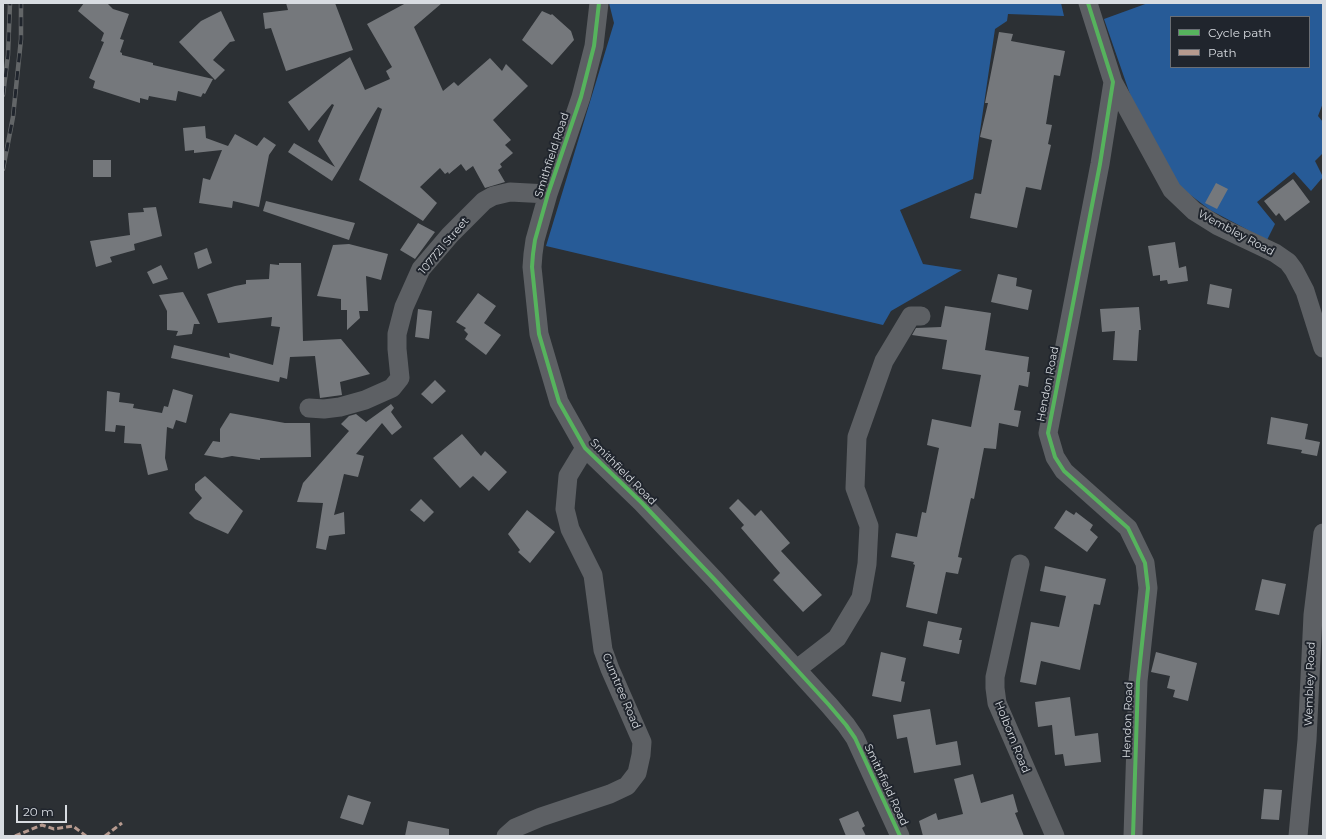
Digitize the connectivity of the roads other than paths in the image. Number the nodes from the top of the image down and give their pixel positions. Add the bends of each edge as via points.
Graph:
1 (599, 3) edge
2 (1088, 3) edge
3 (1112, 82) junction
4 (548, 194) junction
5 (921, 316) dead end
6 (1323, 348) edge
7 (309, 408) dead end
8 (585, 448) junction
9 (1323, 533) edge
10 (1020, 564) dead end
11 (797, 669) junction
12 (506, 836) edge
13 (900, 836) edge
14 (1055, 836) edge
15 (1133, 836) edge
16 (1298, 836) edge

1 - 4 street, Smithfield Road via 594,46
2 - 3 street, Hendon Road
3 - 6 street, Wembley Road via 1172,190 1194,211 1218,226 1275,253 1288,262 1305,291
3 - 15 street, Hendon Road via 1100,164 1048,433 1054,457 1064,471 1128,528 1145,563 1148,588 1138,681
4 - 7 street, 107721 Street via 510,192 484,201 421,269 404,307 397,334 400,378 392,388 365,400 340,407
4 - 8 street, Smithfield Road via 534,240 532,267 538,327 559,402
5 - 11 street via 911,316 884,361 857,437 855,488 869,526 867,564 861,598 837,638
8 - 11 street, Smithfield Road via 647,509
8 - 12 street, Gumtree Road via 568,476 565,509 570,529 593,575 603,650 642,742 641,755 637,774 627,786 541,816 515,828
9 - 16 street, Wembley Road via 1313,615 1307,740
10 - 14 street, Holborn Road via 994,688 997,703
11 - 13 street, Smithfield Road via 830,705 855,738

